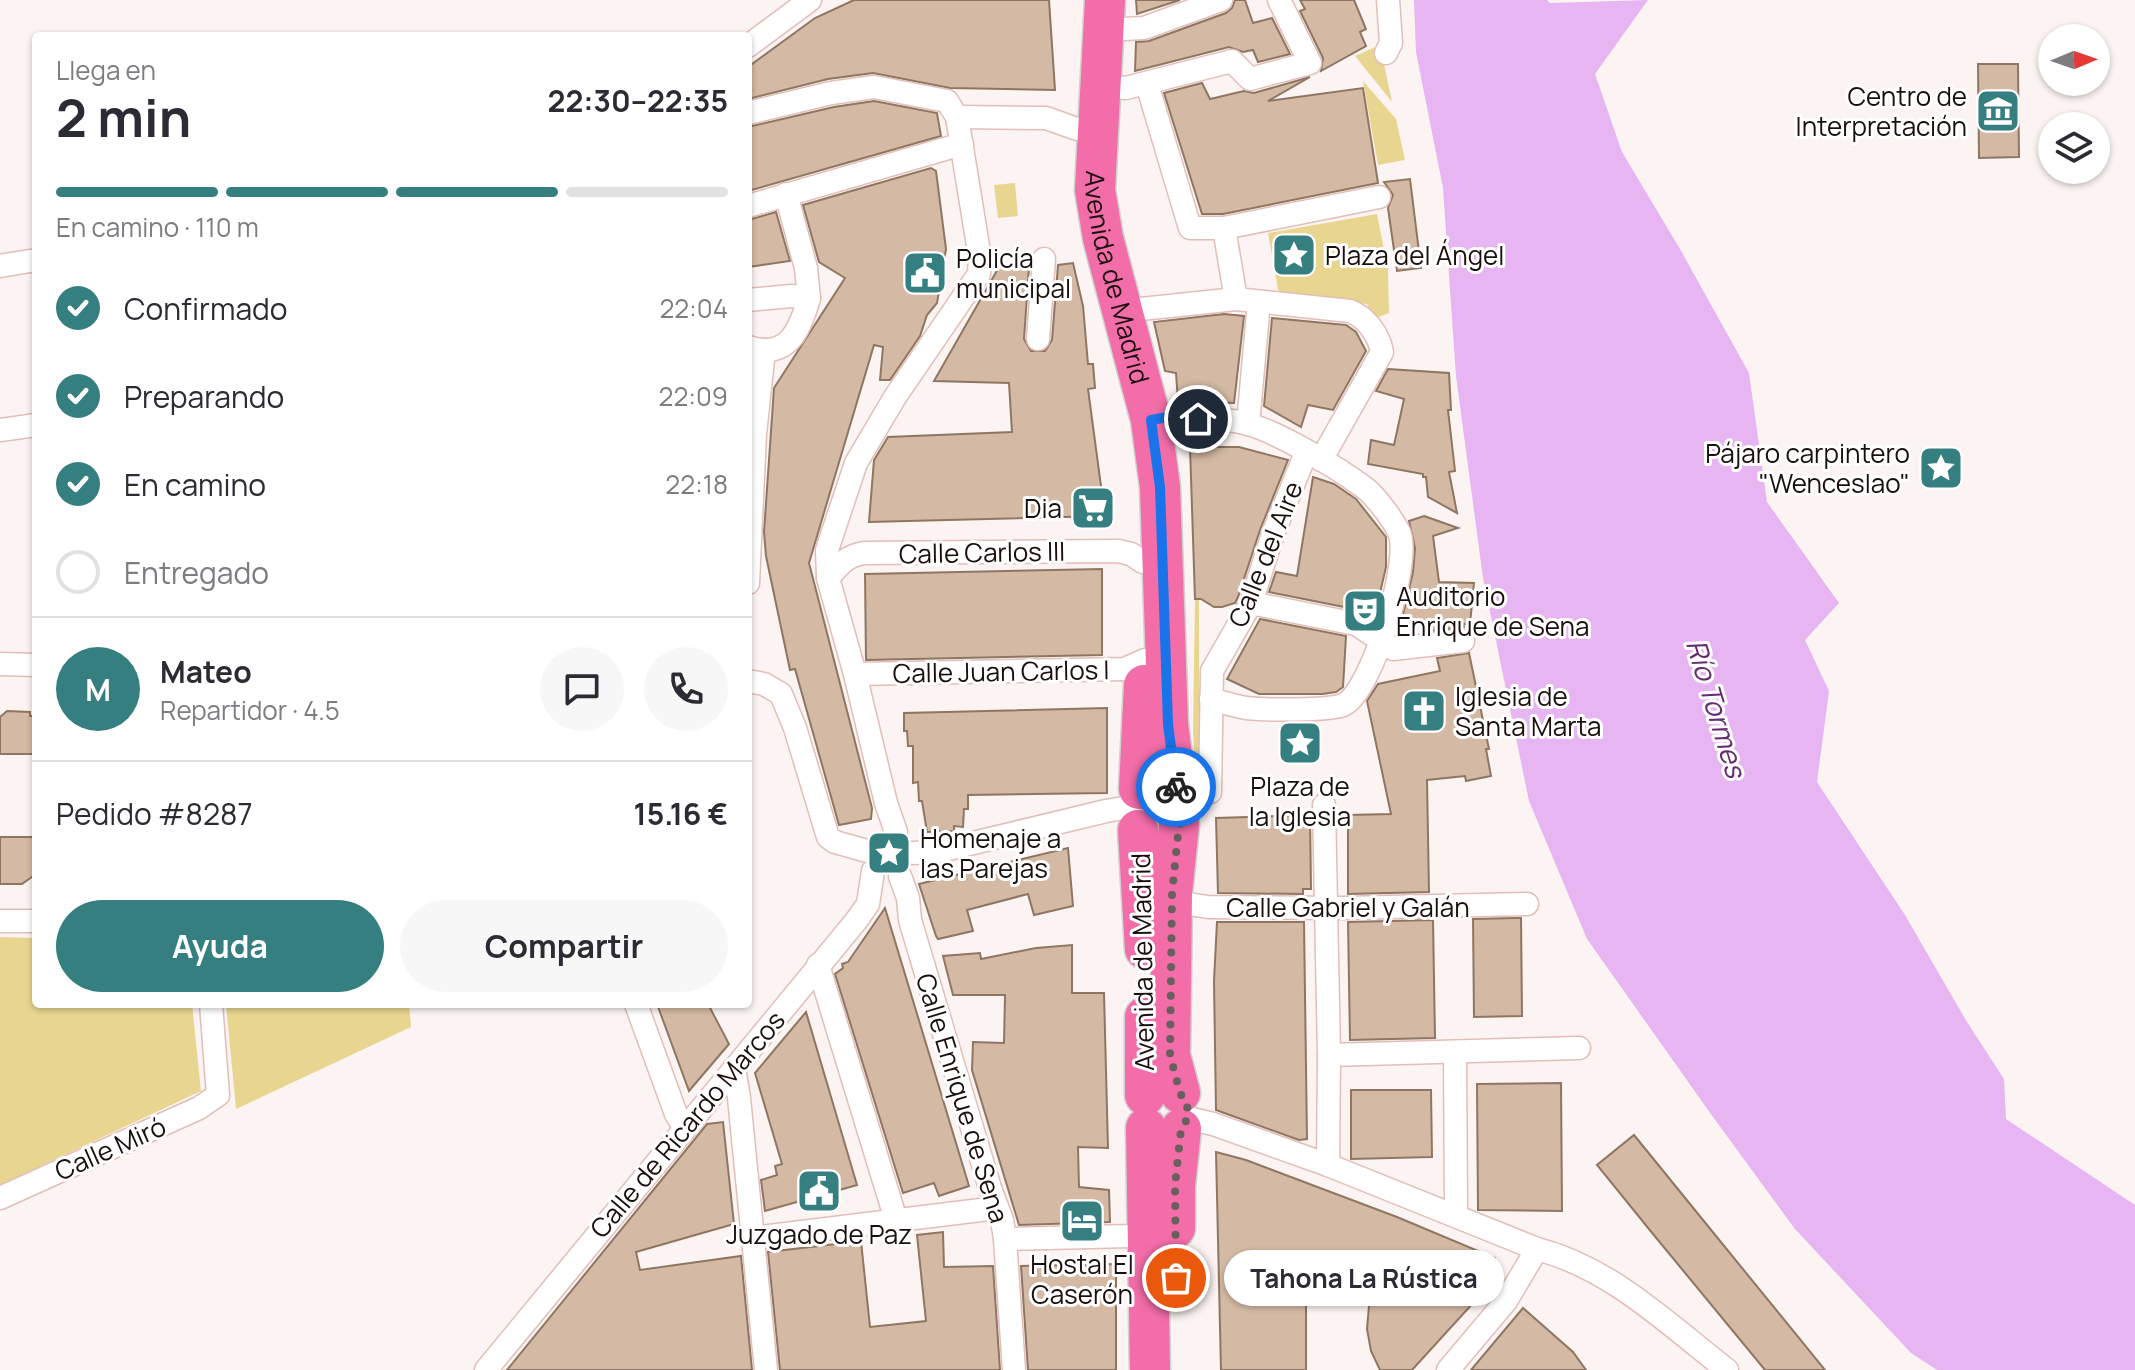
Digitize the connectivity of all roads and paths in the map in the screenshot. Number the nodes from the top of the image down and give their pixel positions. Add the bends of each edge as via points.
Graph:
1 (810, 0) edge
2 (1078, 0) edge
3 (1221, 0) edge
4 (1279, 0) edge
5 (1388, 0) edge
6 (1104, 15) edge
7 (752, 43) edge
8 (1386, 53) dead end
9 (1147, 84) junction
10 (1099, 86) junction
11 (952, 109) junction
12 (752, 112) edge
13 (1077, 129) junction
14 (962, 144) junction
15 (786, 194) junction
16 (1379, 197) dead end
17 (752, 205) edge
18 (1224, 228) junction
19 (1044, 259) dead end
20 (32, 261) edge
21 (0, 266) edge
22 (809, 298) junction
23 (752, 300) edge
24 (1248, 301) junction
25 (1122, 311) junction
26 (1038, 339) dead end
27 (756, 349) edge
28 (1151, 420) junction
29 (1248, 424) junction
30 (32, 426) edge
31 (0, 430) edge
32 (1314, 456) junction
33 (752, 498) edge
34 (1143, 562) junction
35 (828, 578) junction
36 (1251, 603) junction
37 (1382, 640) junction
38 (1463, 641) dead end
39 (1145, 660) junction
40 (0, 664) edge
41 (32, 665) edge
42 (855, 674) junction
43 (752, 682) edge
44 (1211, 699) junction
45 (1324, 805) dead end
46 (1157, 807) junction
47 (896, 832) junction
48 (913, 853) junction
49 (870, 861) junction
50 (900, 876) junction
51 (1172, 893) junction
52 (1527, 904) dead end
53 (1327, 908) junction
54 (0, 921) edge
55 (32, 921) edge
56 (818, 965) junction
57 (211, 1008) edge
58 (637, 1008) edge
59 (1579, 1048) dead end
60 (1455, 1052) junction
61 (1329, 1055) junction
62 (734, 1068) junction
63 (1168, 1113) junction
64 (685, 1128) junction
65 (1328, 1165) junction
66 (0, 1198) edge
67 (997, 1208) junction
68 (1456, 1214) junction
69 (896, 1220) junction
70 (1149, 1227) junction
71 (752, 1238) junction
72 (1005, 1239) junction
73 (1537, 1249) junction
74 (486, 1370) edge
75 (766, 1370) edge
76 (1014, 1370) edge
77 (1150, 1370) edge
78 (1176, 1370) edge
79 (1448, 1370) edge
80 (1727, 1370) edge

1 - 7 street
2 - 13 highway, Avenida de Madrid
3 - 6 street via 1144,28
4 - 9 street via 1310,63 1250,79 1232,61
5 - 8 street via 1391,43
6 - 10 highway, Avenida de Madrid
9 - 10 street
9 - 18 street via 1190,228
10 - 25 highway, Avenida de Madrid via 1095,190
11 - 12 street via 874,87
11 - 13 street via 1046,118
11 - 14 street
13 - 34 highway, Avenida de Madrid via 1078,194 1090,269 1125,413
14 - 15 street
14 - 35 street via 979,274 856,463 827,550
15 - 17 street
15 - 22 street
16 - 18 street
18 - 24 street
19 - 26 street
20 - 21 street
22 - 23 street
22 - 27 street via 789,342 776,349
24 - 25 street
24 - 29 street
24 - 32 street, Calle del Aire via 1350,311 1361,315 1380,344 1382,352
25 - 28 highway, Avenida de Madrid
27 - 33 street
28 - 29 street via 1173,416
28 - 46 highway, Avenida de Madrid via 1160,487 1168,724
29 - 32 street
30 - 31 street
32 - 36 street, Calle del Aire via 1273,534
32 - 37 street via 1367,490 1399,532 1402,554
34 - 35 street, Calle Carlos III via 1108,550 864,553 843,561
34 - 39 highway, Avenida de Madrid
35 - 42 street
36 - 37 street via 1356,624
36 - 44 street, Calle del Aire via 1212,671
37 - 38 street via 1393,649
37 - 44 street via 1352,701 1340,707 1246,708
39 - 42 street, Calle Juan Carlos I via 1125,669
39 - 46 highway, Avenida de Madrid
40 - 41 street
42 - 47 street
43 - 49 street via 781,694 828,837
44 - 46 street via 1210,792
45 - 53 street
46 - 48 street via 1106,811
46 - 51 highway, Avenida de Madrid
46 - 63 highway, Avenida de Madrid via 1145,915
47 - 48 street via 908,840
47 - 49 street via 886,831 870,842
48 - 50 street via 908,871
49 - 50 street via 891,878
49 - 56 street, Calle de Ricardo Marcos via 868,904
50 - 67 street, Calle Enrique de Sena
51 - 53 street, Calle Gabriel y Galán via 1189,904 1208,907
51 - 63 highway, Avenida de Madrid
52 - 53 street, Calle Gabriel y Galán
53 - 61 street
54 - 55 street
56 - 62 street, Calle de Ricardo Marcos
56 - 69 street
57 - 66 street, Calle Miró via 218,1095
58 - 64 street
59 - 60 street
60 - 61 street
60 - 68 street
61 - 65 street
62 - 64 street, Calle de Ricardo Marcos
62 - 71 street
63 - 65 street
63 - 70 highway, Avenida de Madrid
63 - 78 highway, Avenida de Madrid via 1175,1186
64 - 74 street, Calle de Ricardo Marcos
65 - 68 street
67 - 69 street
67 - 72 street, Calle Enrique de Sena
68 - 73 street
69 - 71 street
70 - 72 street via 1131,1236
70 - 77 highway, Avenida de Madrid
71 - 75 street
72 - 76 street, Calle Enrique de Sena
73 - 79 street via 1506,1301
73 - 80 street via 1565,1256 1626,1291

